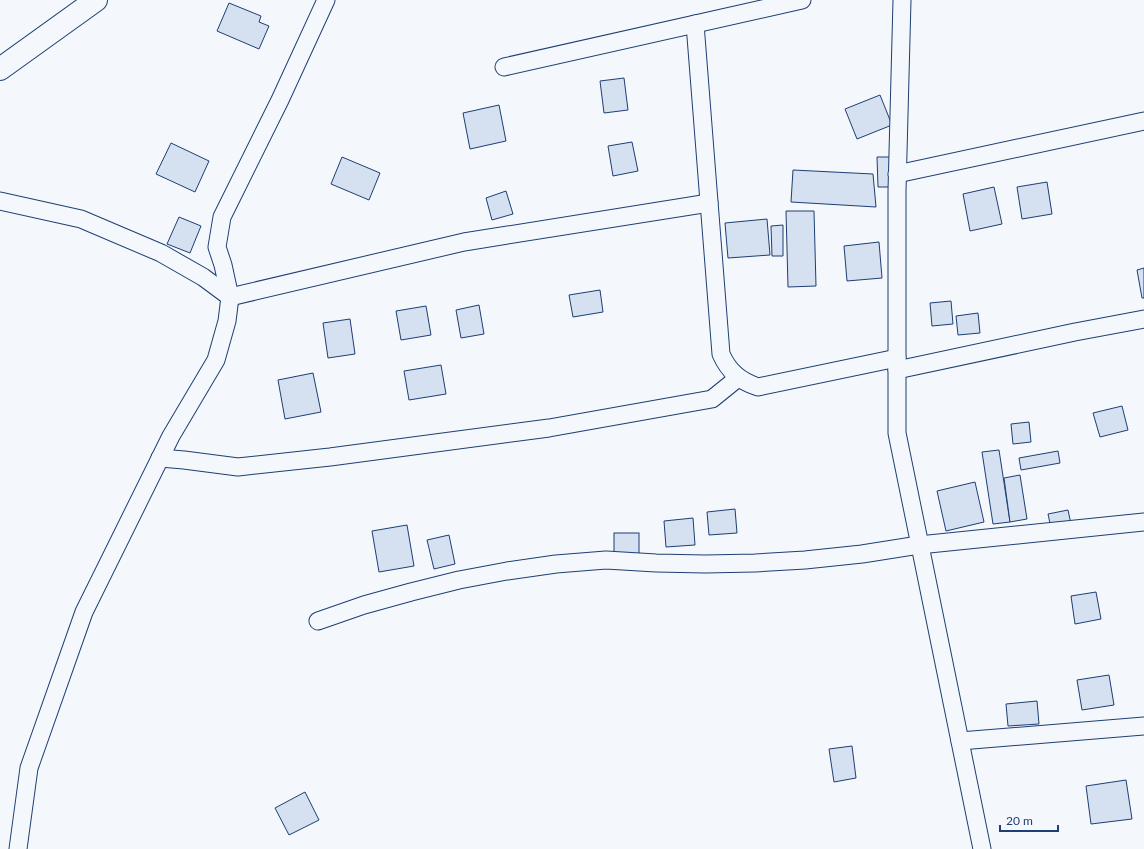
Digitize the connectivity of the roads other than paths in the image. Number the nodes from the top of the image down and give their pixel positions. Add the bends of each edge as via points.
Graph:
1 (96, 0) edge
2 (326, 0) edge
3 (802, 0) edge
4 (902, 0) edge
5 (695, 24) junction
6 (504, 67) dead end
7 (0, 69) edge
8 (1144, 121) edge
9 (897, 174) junction
10 (0, 202) edge
11 (709, 203) junction
12 (230, 297) junction
13 (1144, 320) edge
14 (897, 364) junction
15 (738, 378) junction
16 (160, 458) junction
17 (1144, 522) edge
18 (920, 545) junction
19 (318, 621) dead end
20 (1144, 726) edge
21 (960, 741) junction
22 (18, 849) edge
23 (982, 849) edge

1 - 7 main road
2 - 12 street via 222,217 217,247
3 - 5 street
4 - 9 street
5 - 6 street
5 - 11 street
8 - 9 street
9 - 14 street
10 - 12 street via 81,219 161,253 203,277
11 - 12 street via 464,242
11 - 15 street via 721,354 725,364
12 - 16 street via 227,321 216,360
13 - 14 street
14 - 15 street via 758,388
14 - 18 street via 897,433
15 - 16 street via 712,399 549,428 238,467
16 - 22 street via 81,619 29,768
17 - 18 street
18 - 19 street via 862,554 755,563 606,560 556,564 452,582 378,601
18 - 21 street
20 - 21 street
21 - 23 street

